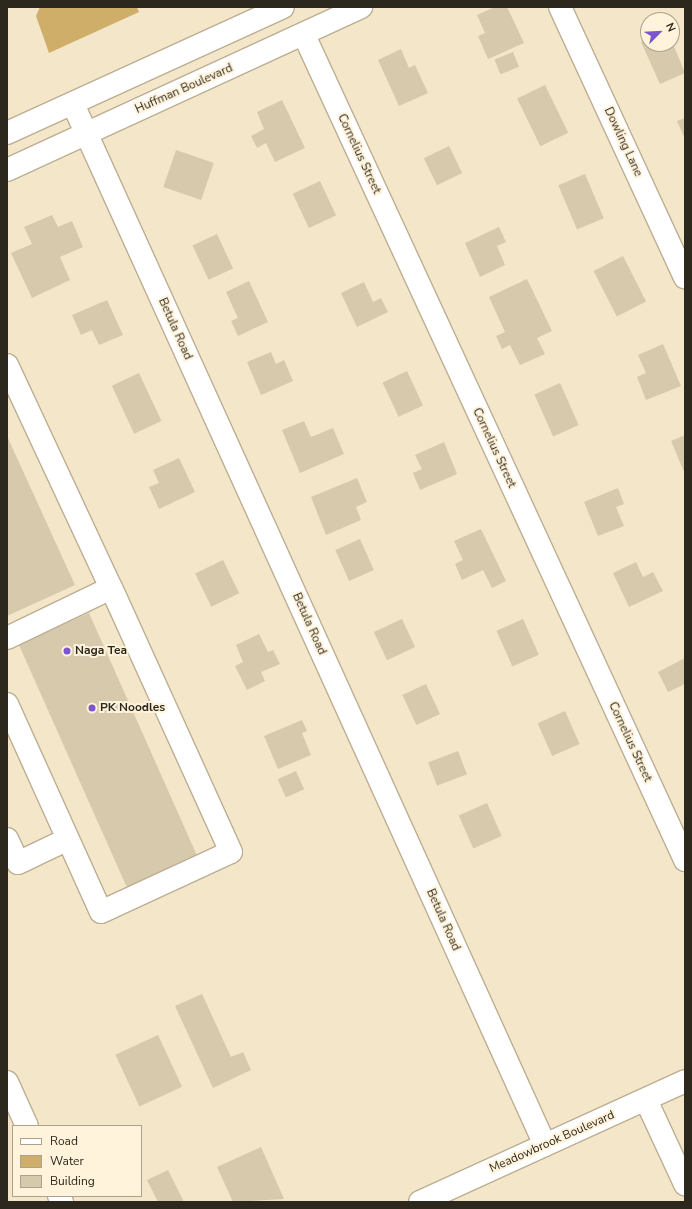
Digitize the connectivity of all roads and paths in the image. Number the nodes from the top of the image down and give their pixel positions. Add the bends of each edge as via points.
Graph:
1 (283, 7) edge
2 (361, 7) edge
3 (560, 7) edge
4 (304, 35) junction
5 (73, 104) junction
6 (86, 133) junction
7 (11, 134) edge
8 (7, 170) edge
9 (685, 277) edge
10 (7, 365) edge
11 (111, 588) junction
12 (7, 638) edge
13 (7, 704) edge
14 (68, 838) junction
15 (7, 839) edge
16 (685, 860) edge
17 (685, 1081) edge
18 (7, 1082) edge
19 (646, 1100) junction
20 (27, 1125) edge
21 (545, 1145) junction
22 (685, 1184) edge
23 (420, 1202) edge

1 - 5 main road
2 - 4 main road, Huffman Boulevard
3 - 9 main road, Dowling Lane
4 - 6 main road, Huffman Boulevard
4 - 16 main road, Cornelius Street
5 - 6 main road, Betula Road
5 - 7 main road
6 - 8 main road, Huffman Boulevard
6 - 21 main road, Betula Road
10 - 11 main road
11 - 12 main road
11 - 14 main road via 231,852 101,912
13 - 14 main road
14 - 15 main road via 18,863
17 - 19 main road, Meadowbrook Boulevard
18 - 20 main road
19 - 21 main road, Meadowbrook Boulevard
19 - 22 main road
21 - 23 main road, Meadowbrook Boulevard

